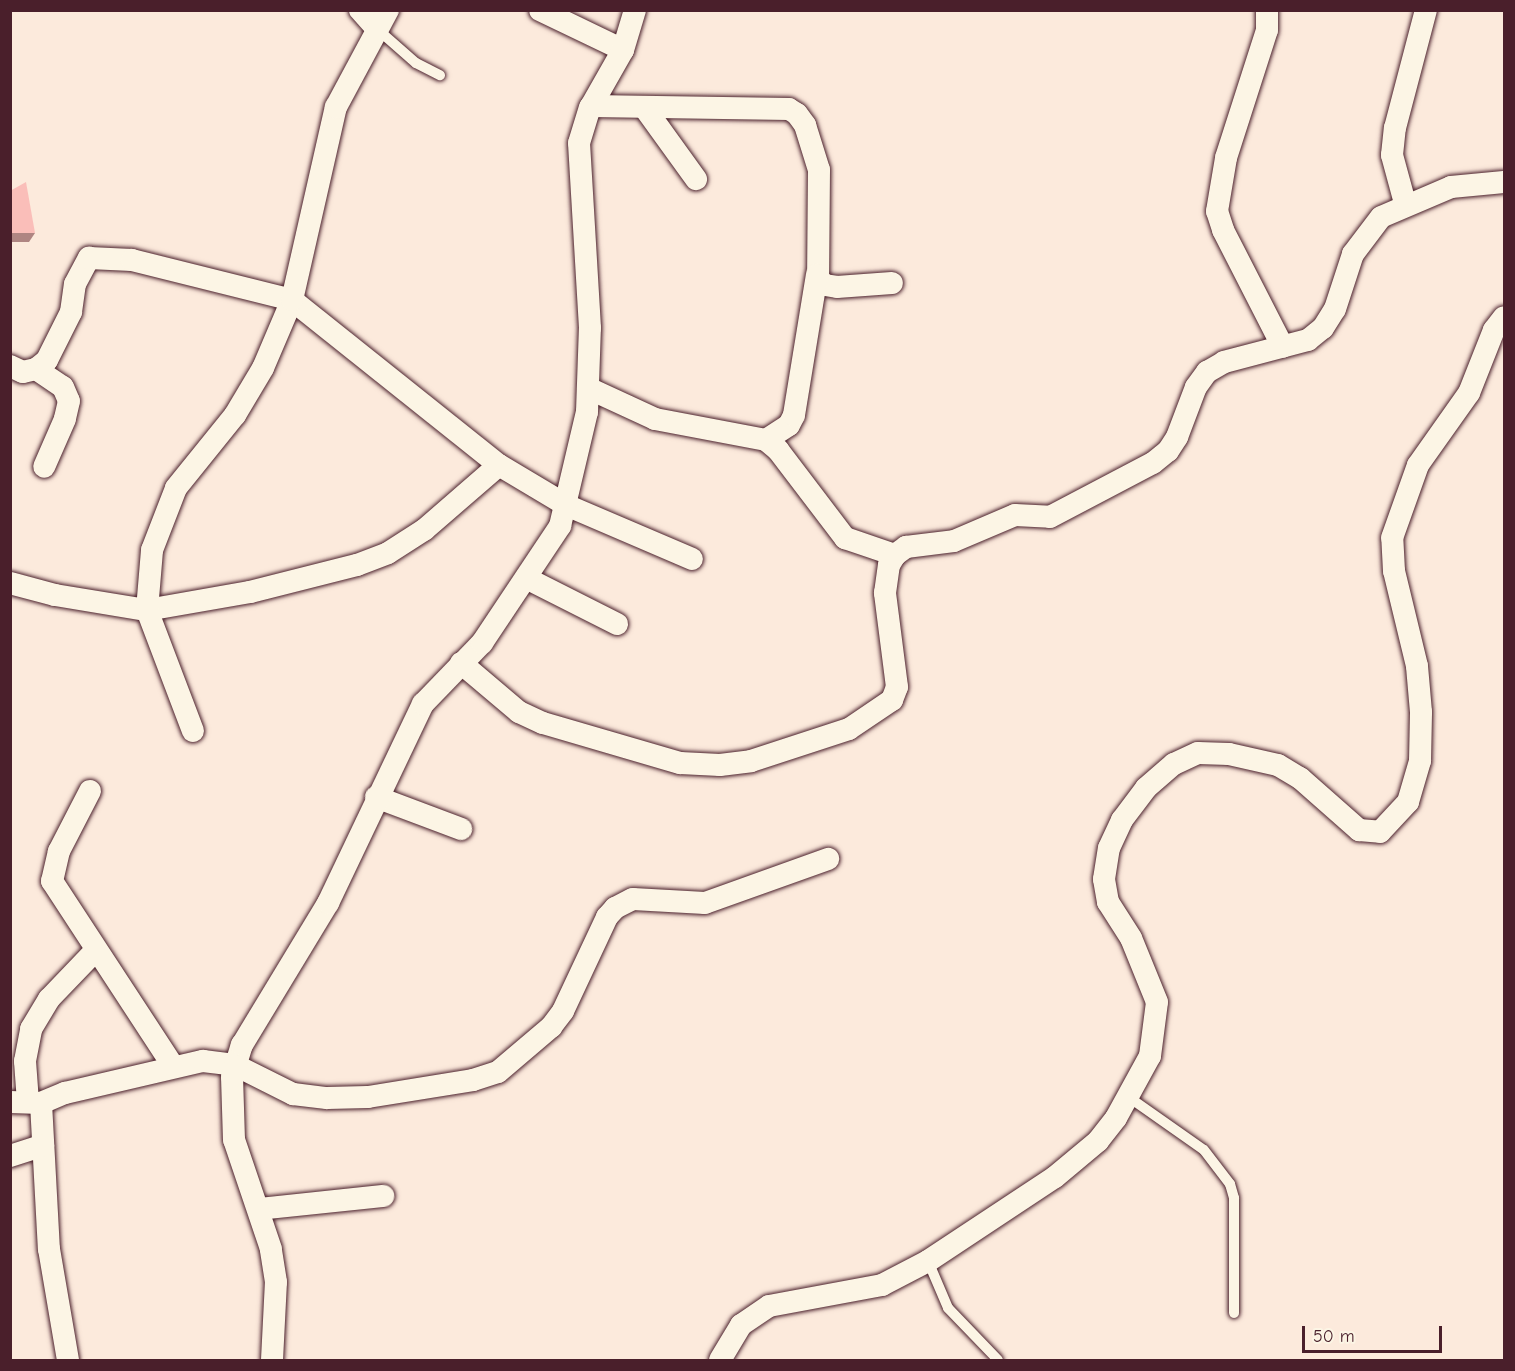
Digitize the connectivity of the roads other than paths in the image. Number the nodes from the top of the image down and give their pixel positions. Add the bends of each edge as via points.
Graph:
1 (360, 10) edge
2 (540, 10) edge
3 (634, 10) edge
4 (1267, 10) edge
5 (1426, 10) edge
6 (382, 19) edge
7 (623, 50) junction
8 (440, 75) dead end
9 (591, 106) junction
10 (644, 107) junction
11 (696, 179) dead end
12 (1504, 182) edge
13 (1405, 203) junction
14 (817, 275) junction
15 (892, 283) dead end
16 (292, 300) junction
17 (1504, 316) edge
18 (1283, 347) junction
19 (10, 366) edge
20 (36, 369) junction
21 (588, 388) junction
22 (766, 440) junction
23 (499, 465) junction
24 (44, 467) dead end
25 (566, 505) junction
26 (895, 555) junction
27 (692, 559) dead end
28 (526, 578) junction
29 (10, 583) edge
30 (147, 610) junction
31 (617, 624) dead end
32 (462, 663) junction
33 (194, 731) dead end
34 (90, 791) dead end
35 (376, 797) junction
36 (461, 829) dead end
37 (828, 859) dead end
38 (95, 951) junction
39 (236, 1065) junction
40 (173, 1066) junction
41 (1130, 1098) junction
42 (22, 1101) edge
43 (43, 1145) junction
44 (10, 1156) edge
45 (383, 1196) dead end
46 (259, 1209) junction
47 (928, 1260) junction
48 (1234, 1313) dead end
49 (68, 1360) edge
50 (272, 1360) edge
51 (720, 1360) edge
52 (998, 1360) edge

1 - 6 street
2 - 7 street
3 - 7 street
4 - 18 street via 1267,30 1226,158 1217,211
5 - 13 street via 1393,146 1396,179
6 - 8 lane via 416,63
6 - 16 street via 336,107
7 - 9 street
9 - 10 street
9 - 21 street via 579,143 590,328
10 - 11 street
10 - 14 street via 789,109 797,114 805,125 819,170
12 - 13 street via 1450,187
13 - 18 street via 1367,230 1353,254 1335,309 1323,328 1308,340
14 - 15 street via 831,286
14 - 22 street via 794,415 789,425
16 - 20 street via 132,260 89,258 75,284 71,312 62,333 47,360
16 - 23 street
16 - 30 street via 251,391 176,488 163,514 152,550
17 - 41 street via 1494,330 1469,393 1418,465 1392,538 1394,571 1416,666 1421,712 1420,761 1408,802 1380,831 1359,830 1300,778 1278,765 1229,754 1198,753 1174,765 1146,788 1122,820 1109,848 1104,879 1108,902 1131,938 1157,1002 1150,1056
18 - 26 street via 1224,362 1207,372 1196,387 1168,451 1061,512 1050,517 1015,515 954,541 906,547
19 - 20 street via 23,372
20 - 24 street via 63,387 69,401
21 - 22 street via 655,418
21 - 25 street via 587,412
22 - 26 street via 845,537
23 - 25 street
23 - 30 street via 424,530 388,553 357,565 250,592
25 - 27 street
25 - 28 street via 550,546
26 - 32 street via 885,593 888,634 897,674 892,700 875,714 823,740 752,761 720,765 680,763 543,723 519,712
28 - 31 street
28 - 32 street via 482,643
29 - 30 street via 55,596
30 - 33 street
32 - 35 street via 423,704
34 - 38 street via 59,851 52,882
35 - 36 street
35 - 39 street via 328,903 242,1045
37 - 39 street via 705,903 633,898 615,908 599,931 563,1011 522,1055 498,1072 473,1080 368,1097 327,1098 292,1094
38 - 40 street
38 - 42 street via 50,999 31,1029
39 - 40 street via 203,1061
39 - 46 street via 231,1096 234,1140
40 - 42 street
41 - 47 street via 1098,1141 1055,1177
41 - 48 lane via 1204,1150 1230,1184 1234,1198
42 - 43 street
43 - 44 street
43 - 49 street via 49,1250
45 - 46 street
46 - 50 street via 276,1282
47 - 51 street via 882,1285 769,1306 741,1325
47 - 52 lane via 948,1308

